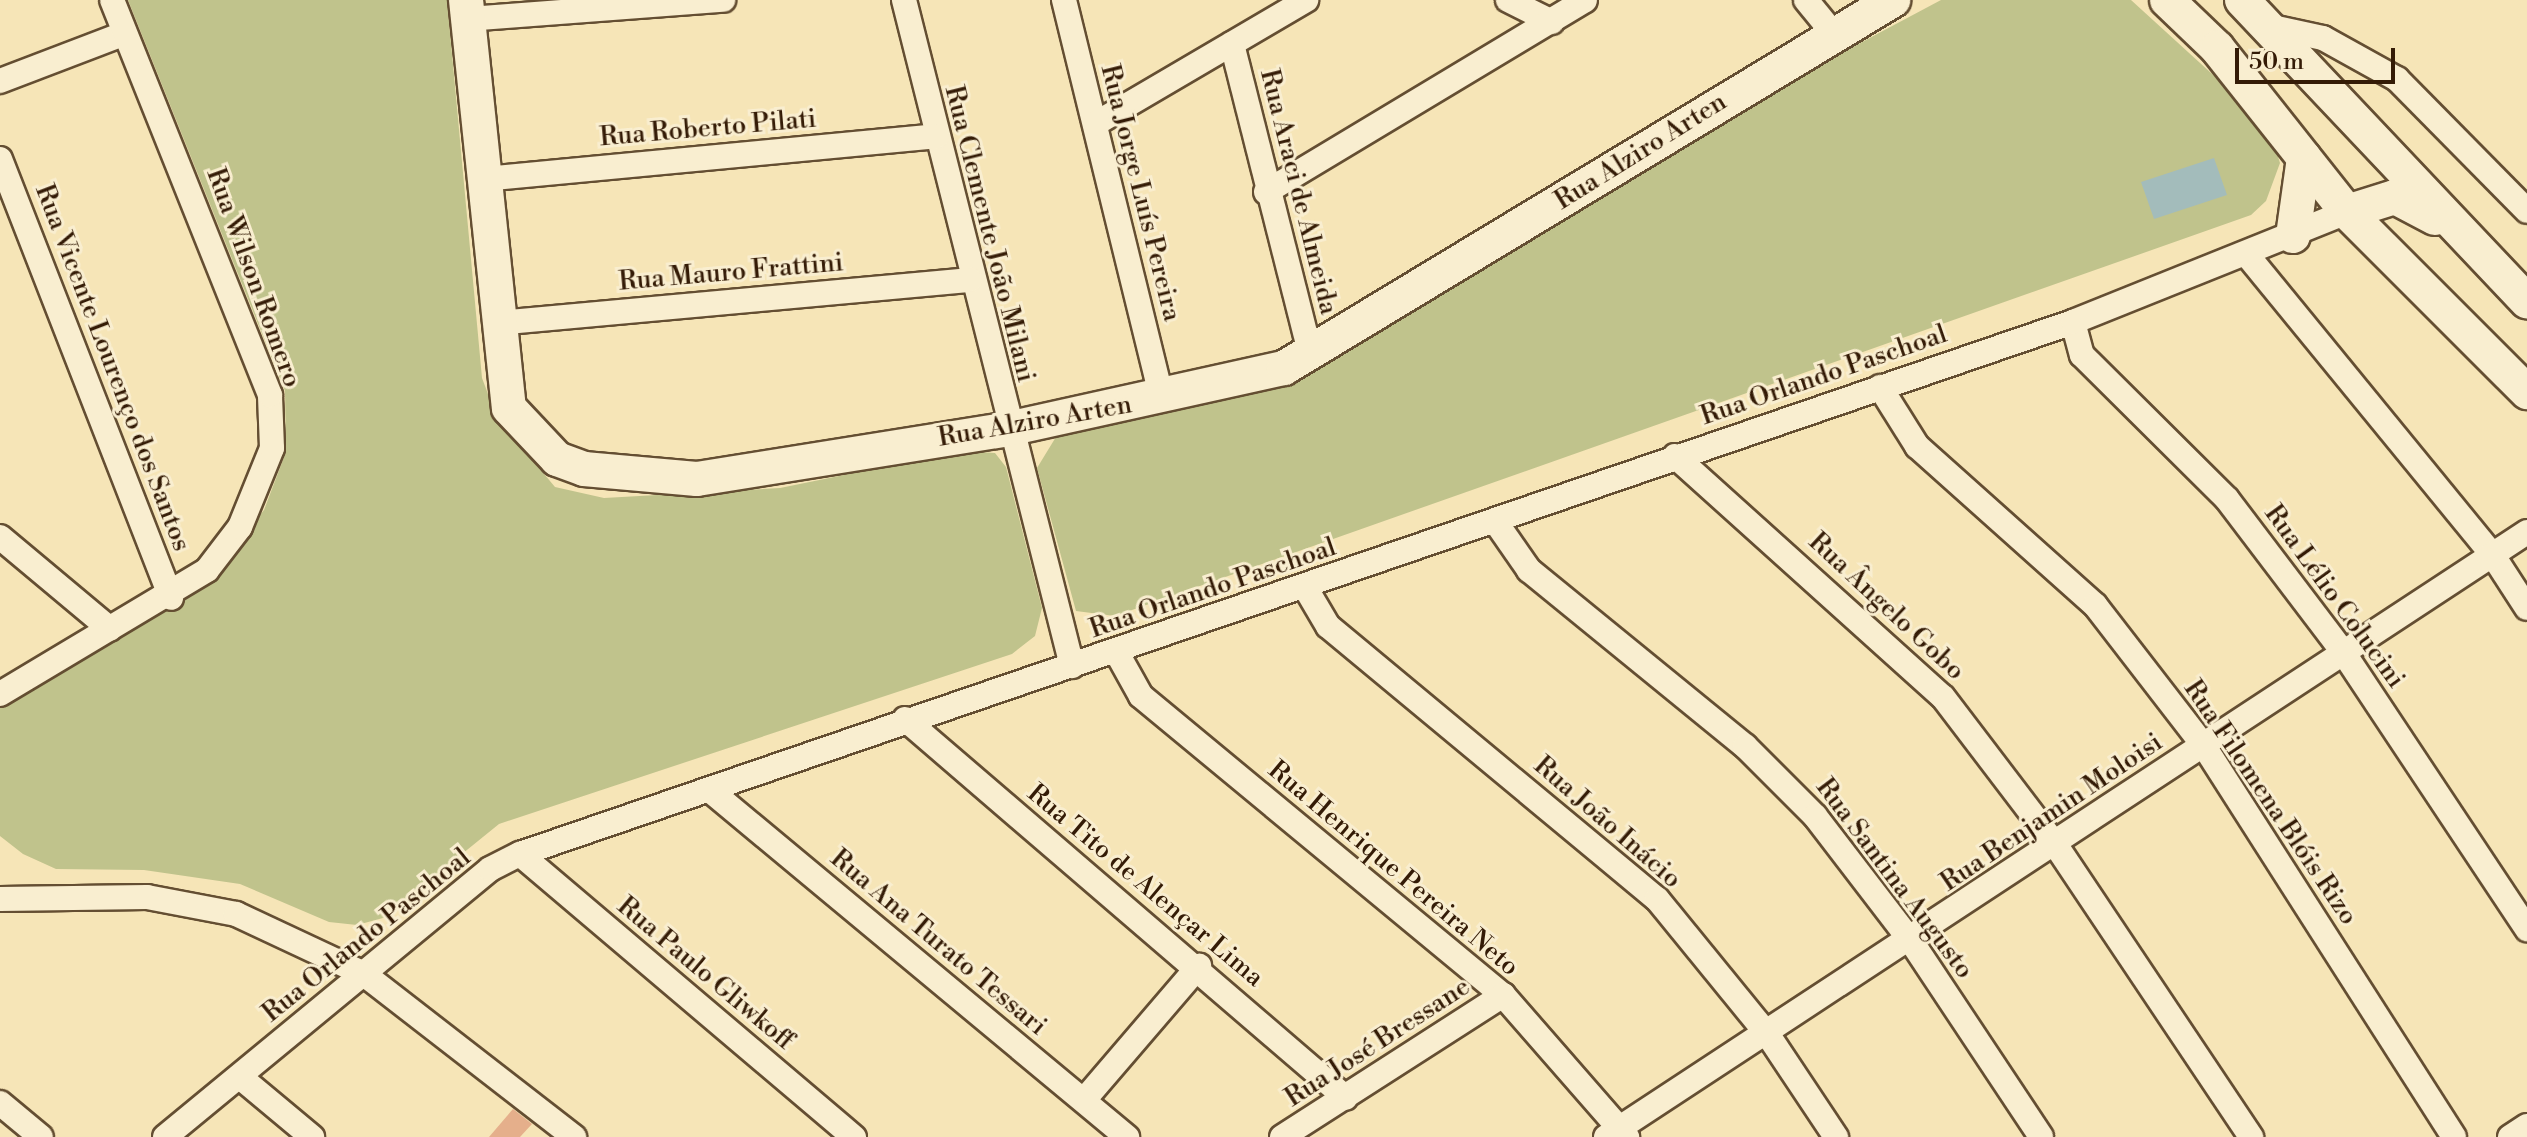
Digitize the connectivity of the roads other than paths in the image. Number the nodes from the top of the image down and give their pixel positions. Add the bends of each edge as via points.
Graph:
1 (112, 0) edge
2 (723, 0) edge
3 (904, 0) edge
4 (1064, 0) edge
5 (1306, 0) edge
6 (1508, 0) edge
7 (1585, 0) edge
8 (1806, 0) edge
9 (1893, 0) edge
10 (2167, 0) edge
11 (2242, 0) edge
12 (467, 10) edge
13 (1552, 22) junction
14 (2272, 27) junction
15 (1833, 33) junction
16 (123, 34) junction
17 (1232, 44) junction
18 (0, 81) edge
19 (1095, 124) junction
20 (937, 136) junction
21 (2304, 158) junction
22 (0, 159) edge
23 (484, 179) junction
24 (1266, 192) junction
25 (2527, 211) edge
26 (2347, 212) junction
27 (2462, 234) junction
28 (2293, 236) junction
29 (2247, 255) junction
30 (970, 280) junction
31 (2527, 301) edge
32 (2073, 322) junction
33 (497, 323) junction
34 (1310, 353) junction
35 (1880, 387) junction
36 (2527, 392) edge
37 (1162, 399) junction
38 (1008, 429) junction
39 (1675, 456) junction
40 (1495, 521) junction
41 (2527, 532) edge
42 (0, 537) edge
43 (2492, 554) junction
44 (1305, 587) junction
45 (171, 598) junction
46 (2527, 608) edge
47 (110, 629) junction
48 (2343, 652) junction
49 (1117, 653) junction
50 (1072, 666) junction
51 (0, 694) edge
52 (905, 719) junction
53 (2204, 746) junction
54 (712, 792) junction
55 (2055, 844) junction
56 (520, 854) junction
57 (1, 895) edge
58 (2527, 929) edge
59 (1911, 941) junction
60 (1199, 966) junction
61 (364, 974) junction
62 (1503, 995) junction
63 (1768, 1035) junction
64 (240, 1077) junction
65 (1346, 1098) junction
66 (1084, 1100) junction
67 (0, 1103) edge
68 (2527, 1126) edge
69 (1617, 1134) edge
70 (41, 1137) edge
71 (165, 1137) edge
72 (312, 1137) edge
73 (574, 1137) edge
74 (854, 1137) edge
75 (1127, 1137) edge
76 (1282, 1137) edge
77 (1836, 1137) edge
78 (2041, 1137) edge
79 (2251, 1137) edge
80 (2454, 1137) edge
81 (2510, 1137) edge

1 - 16 street, Rua Wilson Romero
2 - 12 street
3 - 20 street, Rua Clemente João Milani
4 - 19 street, Rua Jorge Luís Pereira
5 - 17 street
6 - 13 street
7 - 13 street
8 - 15 street
9 - 15 street, Rua Alziro Arten
10 - 21 street via 2217,48
11 - 14 street
12 - 23 street, Rua Alziro Arten
13 - 24 street
14 - 25 street via 2323,38 2397,79
14 - 27 street
15 - 34 street, Rua Alziro Arten
16 - 18 street
16 - 45 street, Rua Wilson Romero via 179,154 270,395 272,448 240,527 207,570
17 - 19 street
17 - 24 street, Rua Araci de Almeida
19 - 37 street, Rua Jorge Luís Pereira
20 - 23 street, Rua Roberto Pilati
20 - 30 street, Rua Clemente João Milani
21 - 26 street
21 - 28 street
22 - 45 street, Rua Vicente Lourenço dos Santos
23 - 33 street, Rua Alziro Arten
24 - 34 street, Rua Araci de Almeida
26 - 27 street via 2395,197
26 - 28 street, Rua Orlando Paschoal
26 - 36 street
27 - 31 street
28 - 29 street, Rua Orlando Paschoal
29 - 32 street, Rua Orlando Paschoal
29 - 43 street
30 - 33 street, Rua Mauro Frattini
30 - 38 street, Rua Clemente João Milani
32 - 35 street, Rua Orlando Paschoal
32 - 48 street, Rua Lélio Colucini via 2082,355 2227,499
33 - 38 street, Rua Alziro Arten via 509,408 536,444 584,469 697,479
34 - 37 street, Rua Alziro Arten via 1284,368
35 - 39 street, Rua Orlando Paschoal
35 - 53 street, Rua Filomena Blóis Rizo via 1917,446 2095,605
37 - 38 street, Rua Alziro Arten
38 - 50 street, Rua Clemente João Milani
39 - 40 street, Rua Orlando Paschoal
39 - 55 street, Rua Ângelo Gobo via 1904,656 2004,771
40 - 44 street, Rua Orlando Paschoal
40 - 59 street, Rua Santina Augusto via 1529,570 1784,782
41 - 43 street, Rua Benjamin Moloisi
42 - 47 street
43 - 46 street
43 - 48 street, Rua Benjamin Moloisi
44 - 49 street, Rua Orlando Paschoal
44 - 63 street, Rua João Inácio via 1328,626 1657,899
45 - 47 street, Rua Wilson Romero
47 - 51 street, Rua Wilson Romero
48 - 53 street, Rua Benjamin Moloisi
48 - 58 street, Rua Lélio Colucini
49 - 50 street, Rua Orlando Paschoal
49 - 62 street, Rua Henrique Pereira Neto via 1141,696
50 - 52 street, Rua Orlando Paschoal
52 - 54 street, Rua Orlando Paschoal
52 - 60 street, Rua Tito de Alençar Lima
53 - 55 street, Rua Benjamin Moloisi
53 - 80 street, Rua Filomena Blóis Rizo
54 - 56 street, Rua Orlando Paschoal
54 - 66 street, Rua Ana Turato Tessari
55 - 59 street, Rua Benjamin Moloisi
55 - 79 street, Rua Ângelo Gobo
56 - 61 street, Rua Orlando Paschoal via 490,869
56 - 74 street, Rua Paulo Gliwkoff
57 - 61 street via 147,897 236,914
59 - 63 street, Rua Benjamin Moloisi
59 - 78 street, Rua Santina Augusto
60 - 65 street, Rua Tito de Alençar Lima
60 - 66 street
61 - 64 street, Rua Orlando Paschoal
61 - 73 street
62 - 65 street, Rua José Bressane
62 - 69 street, Rua Henrique Pereira Neto
63 - 69 street, Rua Benjamin Moloisi
63 - 77 street, Rua João Inácio
64 - 71 street, Rua Orlando Paschoal
64 - 72 street
65 - 76 street, Rua José Bressane
66 - 75 street, Rua Ana Turato Tessari
67 - 70 street
68 - 81 street

